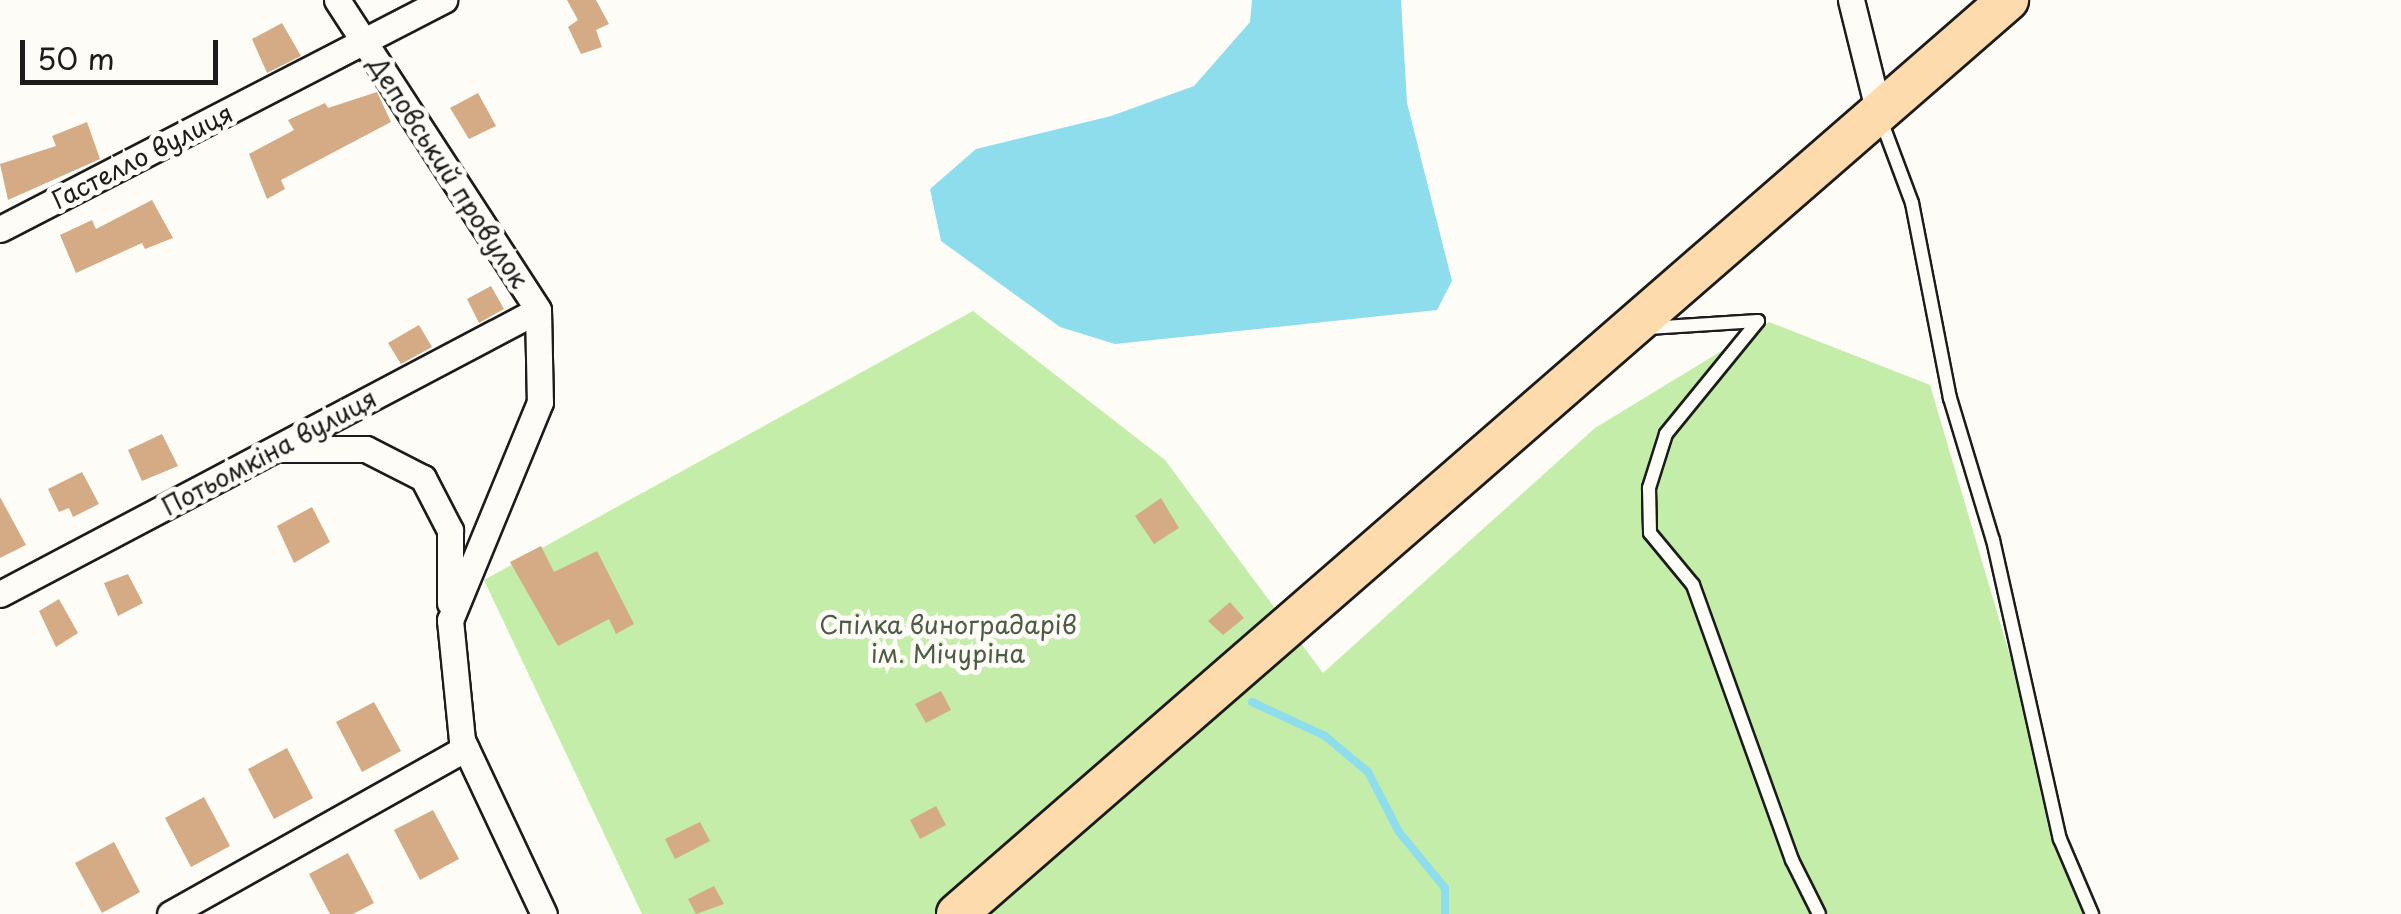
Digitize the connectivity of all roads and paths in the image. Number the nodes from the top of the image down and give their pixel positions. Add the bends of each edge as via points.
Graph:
1 (338, 0) edge
2 (444, 0) edge
3 (1852, 0) edge
4 (2008, 0) edge
5 (364, 41) junction
6 (1879, 113) junction
7 (0, 229) edge
8 (538, 310) junction
9 (1629, 330) junction
10 (276, 449) junction
11 (0, 594) edge
12 (450, 620) junction
13 (466, 748) junction
14 (170, 914) edge
15 (544, 914) edge
16 (957, 914) edge
17 (1819, 914) edge
18 (2092, 914) edge

1 - 5 street, Деповський провулок
2 - 5 street, Гастелло вулиця
3 - 6 street
4 - 6 main road
5 - 7 street, Гастелло вулиця
5 - 8 street, Деповський провулок
6 - 9 main road
6 - 18 lane via 1912,203 1950,398 1992,540 2060,839
8 - 10 street, Потьомкіна вулиця
8 - 12 street, Деповський провулок via 540,402
9 - 16 main road
9 - 17 lane via 1758,321 1666,434 1649,488 1650,533 1693,585 1792,860
10 - 11 street, Потьомкіна вулиця
10 - 12 street via 366,449 423,478 450,530
12 - 13 street, Деповський провулок
13 - 14 street
13 - 15 street, Деповський провулок

